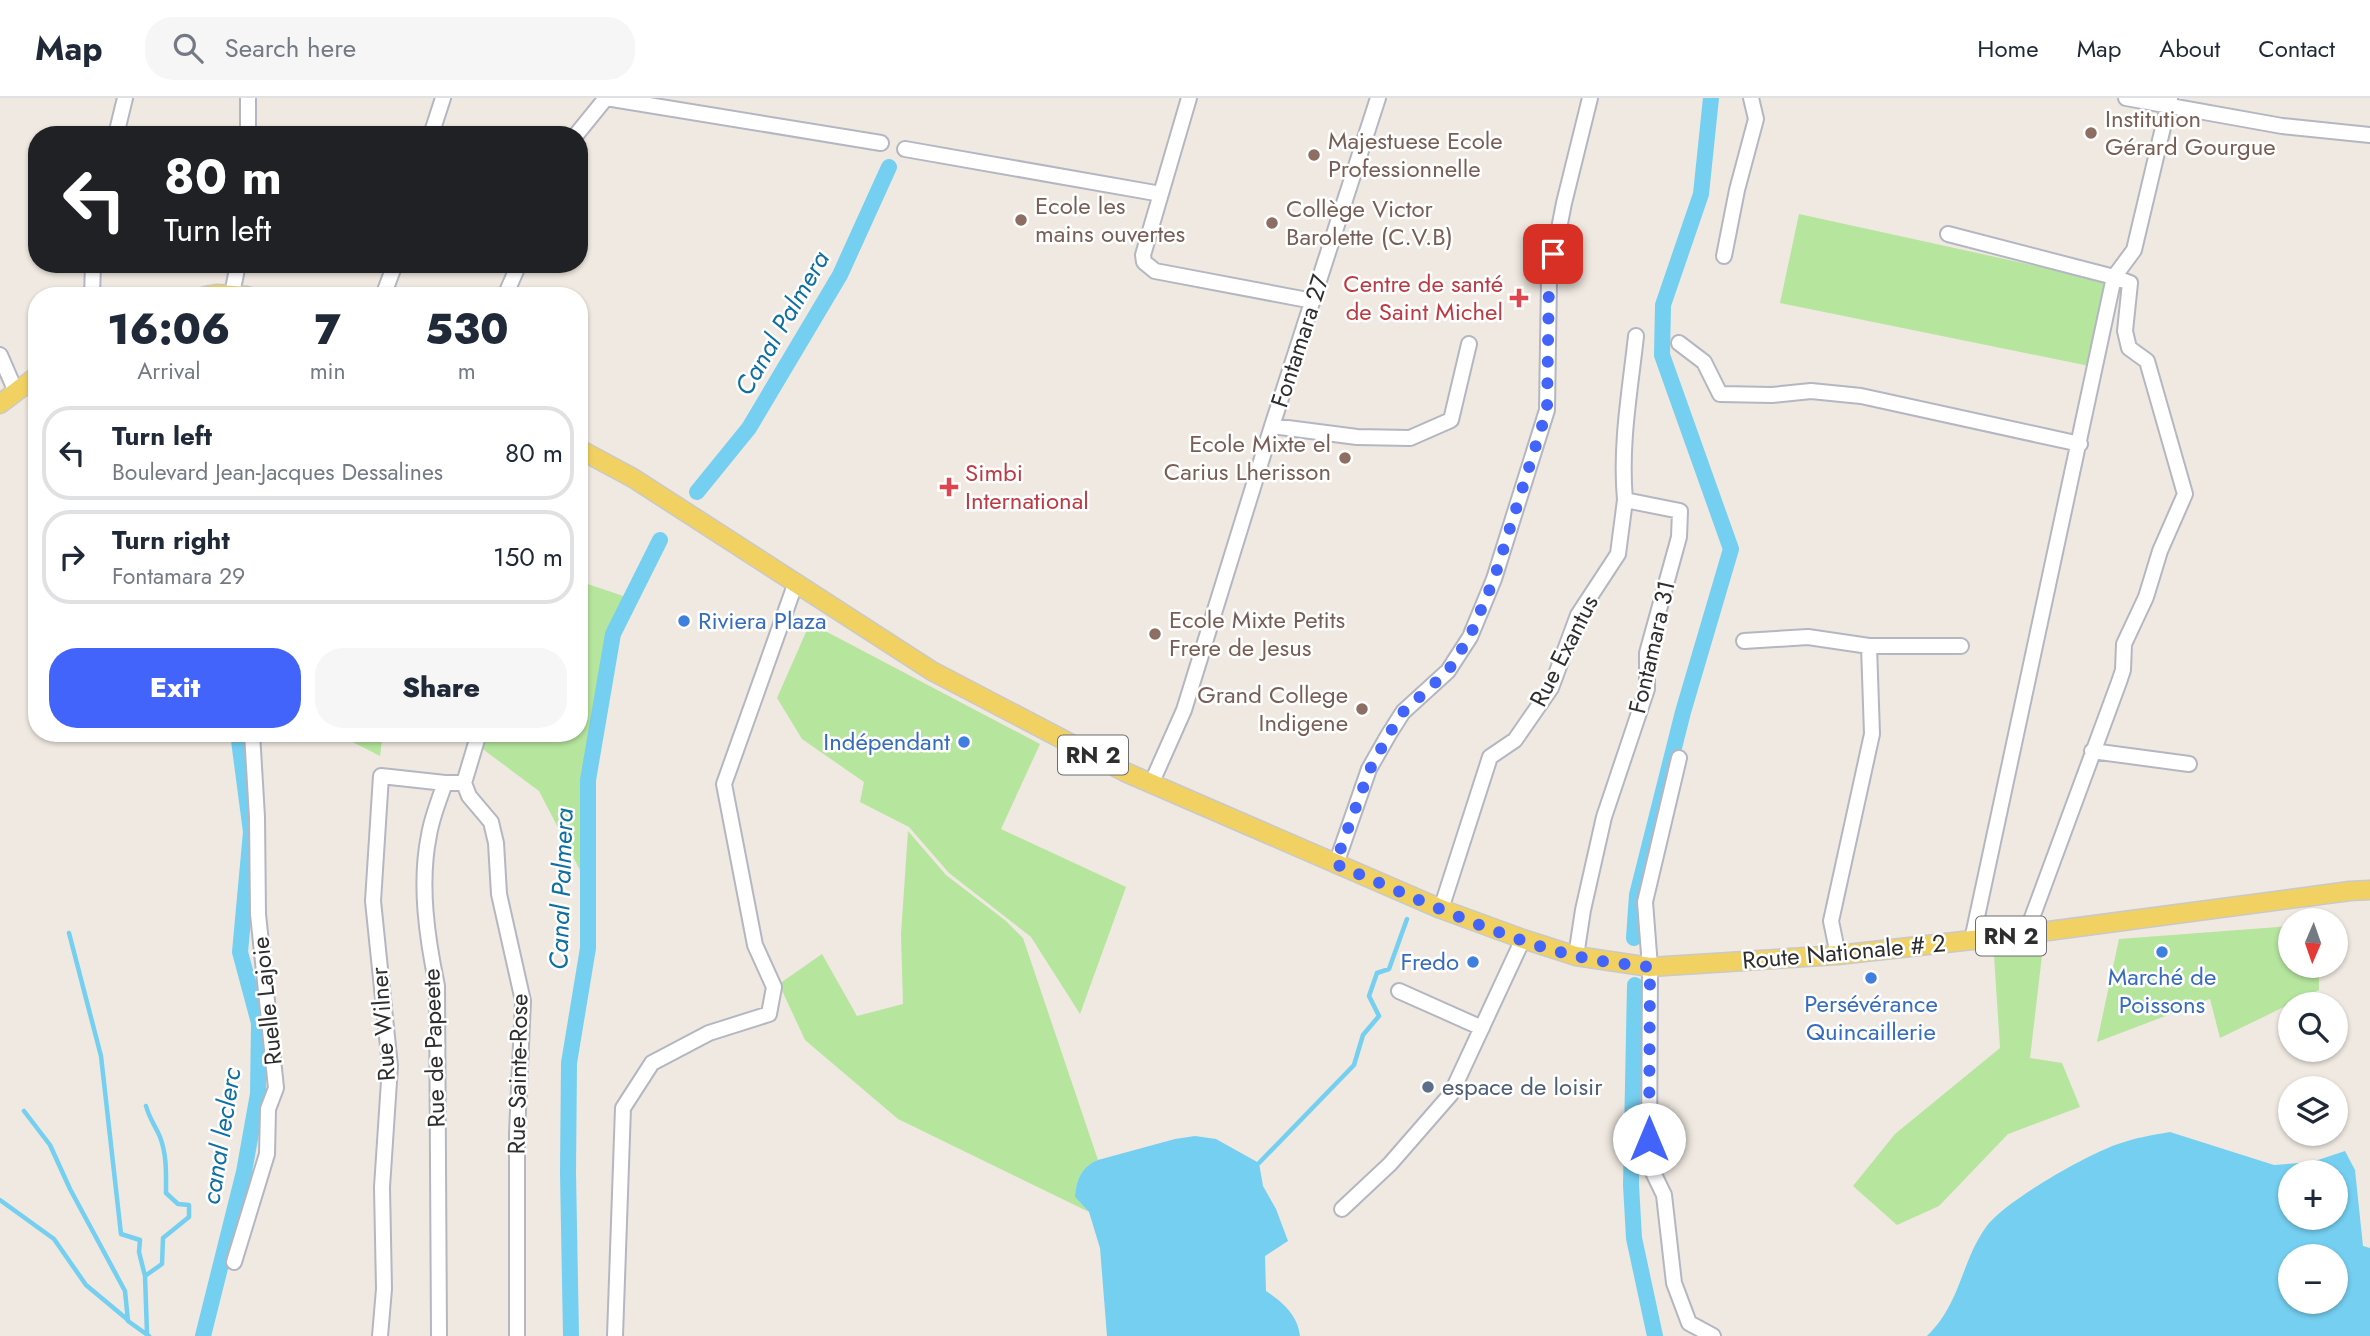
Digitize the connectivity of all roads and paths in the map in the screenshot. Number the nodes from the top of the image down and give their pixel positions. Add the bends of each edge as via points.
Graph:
1 (125, 98) edge
2 (247, 98) edge
3 (443, 98) edge
4 (1189, 98) edge
5 (1378, 98) edge
6 (1590, 98) edge
7 (1751, 98) edge
8 (2126, 98) edge
9 (2168, 102) edge
10 (118, 126) edge
11 (248, 126) edge
12 (434, 126) edge
13 (583, 126) edge
14 (2370, 135) edge
15 (881, 143) dead end
16 (905, 149) dead end
17 (1161, 194) junction
18 (1948, 234) dead end
19 (1724, 256) dead end
20 (2114, 277) junction
21 (1313, 301) junction
22 (1636, 336) dead end
23 (1679, 343) dead end
24 (1469, 344) dead end
25 (0, 355) edge
26 (28, 383) edge
27 (16, 392) junction
28 (0, 404) edge
29 (1272, 426) junction
30 (2080, 444) junction
31 (588, 454) edge
32 (1625, 500) junction
33 (796, 582) junction
34 (1744, 641) dead end
35 (1869, 646) junction
36 (1961, 646) dead end
37 (253, 742) edge
38 (476, 742) edge
39 (2092, 751) junction
40 (1679, 758) dead end
41 (2189, 764) dead end
42 (1152, 782) junction
43 (444, 783) junction
44 (464, 783) junction
45 (1335, 864) junction
46 (2370, 890) edge
47 (1440, 909) junction
48 (2026, 934) junction
49 (1523, 939) junction
50 (1972, 940) junction
51 (1838, 955) junction
52 (1576, 956) junction
53 (1650, 967) junction
54 (1399, 991) dead end
55 (1482, 1028) junction
56 (1342, 1209) dead end
57 (234, 1262) dead end
58 (380, 1336) edge
59 (439, 1336) edge
60 (517, 1336) edge
61 (615, 1336) edge
62 (1713, 1336) edge

1 - 10 street
2 - 11 street
3 - 12 street
4 - 17 street
5 - 21 street, Fontamara 27
6 - 45 street via 1549,280 1547,410 1494,579 1470,636 1448,671 1403,712 1382,745
7 - 19 street via 1756,120
8 - 9 street
9 - 14 street via 2282,126
9 - 20 street via 2134,250
13 - 15 street via 606,98
16 - 17 street
17 - 21 street via 1143,255 1147,267
18 - 20 street
20 - 30 street
20 - 39 street via 2130,283 2125,331 2129,348 2147,361 2185,494 2124,643 2123,670
21 - 29 street, Fontamara 27
22 - 32 street via 1624,429
23 - 30 street via 1704,362 1720,394 1811,391 1861,396
24 - 29 street via 1451,420 1410,438 1357,438
25 - 27 street
26 - 27 main road
27 - 28 main road
29 - 42 street, Fontamara 27 via 1184,710
30 - 50 street
31 - 33 main road, RN 2
32 - 47 street, Rue Exantus via 1618,554 1578,615 1551,688 1515,740 1490,757
32 - 52 street, Fontamara 31 via 1680,510 1679,537 1647,653 1647,689 1604,817
33 - 42 main road, RN 2 via 932,671
33 - 61 street via 724,784 755,945 774,987 769,1014 709,1033 652,1063 623,1108
34 - 35 street via 1808,637
35 - 36 street
35 - 51 street via 1872,734 1831,921
37 - 57 street, Ruelle Lajoie via 258,914 276,1088 268,1110 267,1154
38 - 44 street
39 - 41 street
39 - 48 street
40 - 53 street via 1645,902
42 - 45 main road, RN 2
43 - 44 street
43 - 58 street, Rue Wilner via 381,776 373,901 390,1066 382,1187
43 - 59 street, Rue de Papeete via 429,834 425,871 429,949 437,986
44 - 60 street, Rue Sainte-Rose via 491,822 499,894 523,1001 517,1133
45 - 47 main road, RN 2
46 - 48 main road, Route Nationale # 2 / RN 2
47 - 49 main road, RN 2
48 - 50 main road, Route Nationale # 2 / RN 2
49 - 52 main road, RN 2
49 - 55 street
50 - 51 main road, Route Nationale # 2 / RN 2
51 - 53 main road, Route Nationale # 2 / RN 2
52 - 53 main road, RN 2
53 - 62 street via 1649,1164 1664,1195 1674,1283 1689,1323
54 - 55 street
55 - 56 street via 1451,1094 1390,1164

